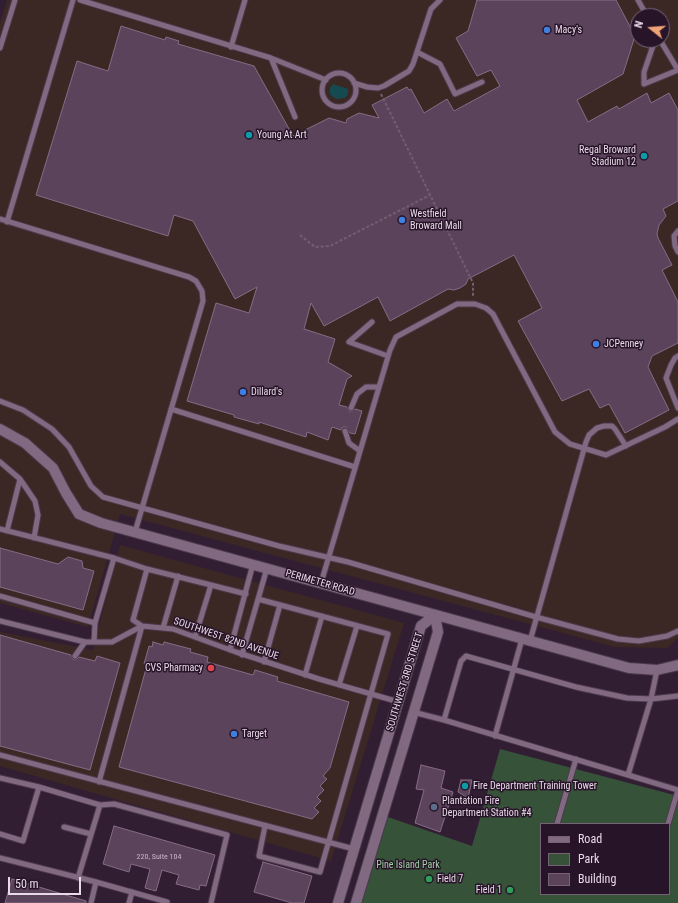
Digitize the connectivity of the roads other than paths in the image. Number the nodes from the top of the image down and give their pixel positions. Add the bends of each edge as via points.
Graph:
1 (15, 0) edge
2 (74, 0) edge
3 (80, 0) edge
4 (245, 0) edge
5 (440, 0) edge
6 (231, 47) junction
7 (0, 48) edge
8 (652, 48) edge
9 (665, 48) edge
10 (417, 52) junction
11 (271, 58) junction
12 (678, 70) edge
13 (326, 80) junction
14 (482, 82) dead end
15 (354, 83) junction
16 (295, 117) dead end
17 (0, 219) edge
18 (7, 222) junction
19 (678, 231) edge
20 (677, 247) edge
21 (678, 252) edge
22 (372, 322) dead end
23 (388, 356) junction
24 (678, 356) edge
25 (379, 387) junction
26 (0, 400) edge
27 (351, 408) dead end
28 (678, 408) edge
29 (171, 409) junction
30 (678, 419) edge
31 (0, 429) edge
32 (345, 431) dead end
33 (626, 446) junction
34 (584, 448) junction
35 (360, 451) junction
36 (0, 462) edge
37 (355, 467) junction
38 (20, 479) junction
39 (142, 508) junction
40 (0, 529) edge
41 (7, 531) junction
42 (135, 532) junction
43 (34, 538) junction
44 (328, 557) junction
45 (114, 558) junction
46 (253, 564) junction
47 (147, 568) junction
48 (267, 568) junction
49 (178, 576) junction
50 (321, 583) junction
51 (210, 585) junction
52 (246, 594) junction
53 (0, 596) edge
54 (258, 599) junction
55 (280, 605) junction
56 (435, 615) junction
57 (322, 616) junction
58 (536, 617) junction
59 (0, 621) edge
60 (95, 623) junction
61 (142, 626) junction
62 (357, 626) junction
63 (163, 628) junction
64 (678, 631) edge
65 (195, 637) junction
66 (526, 640) junction
67 (85, 642) junction
68 (94, 642) junction
69 (230, 650) junction
70 (242, 655) junction
71 (75, 656) dead end
72 (264, 662) junction
73 (678, 665) edge
74 (514, 669) junction
75 (657, 670) junction
76 (305, 675) junction
77 (339, 685) junction
78 (371, 694) junction
79 (678, 696) edge
80 (651, 699) junction
81 (399, 702) junction
82 (414, 712) junction
83 (444, 720) junction
84 (392, 725) junction
85 (407, 734) junction
86 (495, 736) junction
87 (0, 755) edge
88 (576, 759) junction
89 (628, 775) junction
90 (0, 778) edge
91 (99, 782) junction
92 (39, 787) junction
93 (678, 790) edge
94 (100, 805) junction
95 (557, 823) edge
96 (668, 823) edge
97 (266, 826) junction
98 (64, 828) dead end
99 (0, 834) edge
100 (91, 834) junction
101 (328, 842) junction
102 (354, 849) junction
103 (0, 858) edge
104 (78, 878) junction
105 (96, 882) junction
106 (132, 892) junction
107 (91, 903) edge
108 (129, 903) edge
109 (168, 903) edge
110 (211, 903) edge
111 (338, 903) edge
112 (356, 903) edge

1 - 7 lane
2 - 18 lane
3 - 6 lane
4 - 6 lane
5 - 10 lane via 431,9
6 - 11 lane
8 - 12 lane via 644,72 644,84
9 - 12 lane
10 - 14 lane via 440,64 455,94
10 - 15 lane via 409,71 384,86 367,87
11 - 13 lane
11 - 16 lane
13 - 15 lane via 330,76 340,74 346,75
13 - 15 lane via 323,85 323,96 329,104 340,107 353,99
17 - 18 lane
18 - 29 lane via 196,281 202,292 203,301
19 - 20 lane via 674,236
20 - 21 lane
22 - 23 lane via 349,342
23 - 25 lane
23 - 34 lane via 396,337 457,304 472,304 486,308 493,314 555,432 570,444
24 - 28 lane via 666,378
25 - 27 lane via 366,387 357,394
25 - 35 lane
26 - 39 lane via 23,410 52,429 69,447 91,486 103,497
29 - 37 lane
29 - 39 lane
30 - 33 lane
31 - 42 street, PERIMETER ROAD via 25,443 53,468 78,514
32 - 35 lane via 349,443
33 - 34 lane via 606,455
33 - 34 lane via 612,426 604,426 589,435
34 - 58 lane
35 - 37 lane
36 - 38 lane
37 - 44 lane
38 - 41 lane
38 - 43 lane via 35,500 38,515
39 - 42 lane
39 - 44 lane
40 - 41 lane
41 - 43 lane
42 - 46 street, PERIMETER ROAD
43 - 45 lane
44 - 50 lane
44 - 58 lane
45 - 47 lane
45 - 60 lane
46 - 48 street, PERIMETER ROAD
46 - 52 lane
47 - 49 lane
47 - 61 lane via 133,620
48 - 50 street, PERIMETER ROAD
48 - 54 lane
49 - 51 lane
49 - 63 lane
50 - 56 street, PERIMETER ROAD
51 - 52 lane
51 - 65 lane
52 - 69 lane
53 - 60 lane
54 - 55 lane
54 - 70 lane
55 - 57 lane
55 - 72 lane
56 - 66 street, PERIMETER ROAD
56 - 81 street, SOUTHWEST 3RD STREET via 421,626
56 - 82 street, SOUTHWEST 3RD STREET via 438,632
57 - 62 lane
57 - 76 lane
58 - 64 lane via 593,633 639,641 667,636
58 - 66 lane
59 - 67 lane
60 - 68 lane
61 - 63 lane, SOUTHWEST 82ND AVENUE
61 - 68 lane via 112,642
61 - 91 lane
62 - 77 lane
62 - 78 lane via 388,634
63 - 65 lane, SOUTHWEST 82ND AVENUE
65 - 69 lane, SOUTHWEST 82ND AVENUE
66 - 74 lane
66 - 75 street, PERIMETER ROAD via 629,668
67 - 68 lane
67 - 71 lane
69 - 70 lane, SOUTHWEST 82ND AVENUE
70 - 72 lane, SOUTHWEST 82ND AVENUE
72 - 76 lane, SOUTHWEST 82ND AVENUE
73 - 75 street, PERIMETER ROAD
74 - 80 lane via 627,698
74 - 83 lane via 466,656 461,661
74 - 86 lane
75 - 80 lane
76 - 77 lane, SOUTHWEST 82ND AVENUE
77 - 78 lane, SOUTHWEST 82ND AVENUE
78 - 81 lane, SOUTHWEST 82ND AVENUE
78 - 101 lane
79 - 80 lane
80 - 89 lane
81 - 84 street, SOUTHWEST 3RD STREET
82 - 83 lane
82 - 85 street, SOUTHWEST 3RD STREET
83 - 86 lane
84 - 85 street
84 - 102 street, SOUTHWEST 3RD STREET
85 - 112 street, SOUTHWEST 3RD STREET
86 - 88 lane
87 - 91 lane
88 - 89 lane
88 - 95 lane
89 - 93 lane
90 - 92 lane
91 - 97 lane
92 - 94 lane
92 - 99 lane via 23,841
93 - 96 lane
94 - 100 lane
94 - 110 lane via 114,804 227,835
97 - 101 lane
97 - 101 lane via 259,856 320,872
98 - 100 lane
100 - 104 lane
101 - 102 lane
102 - 111 street, SOUTHWEST 3RD STREET
103 - 104 lane
104 - 105 lane
105 - 106 lane
105 - 107 lane
106 - 108 lane
106 - 109 lane

